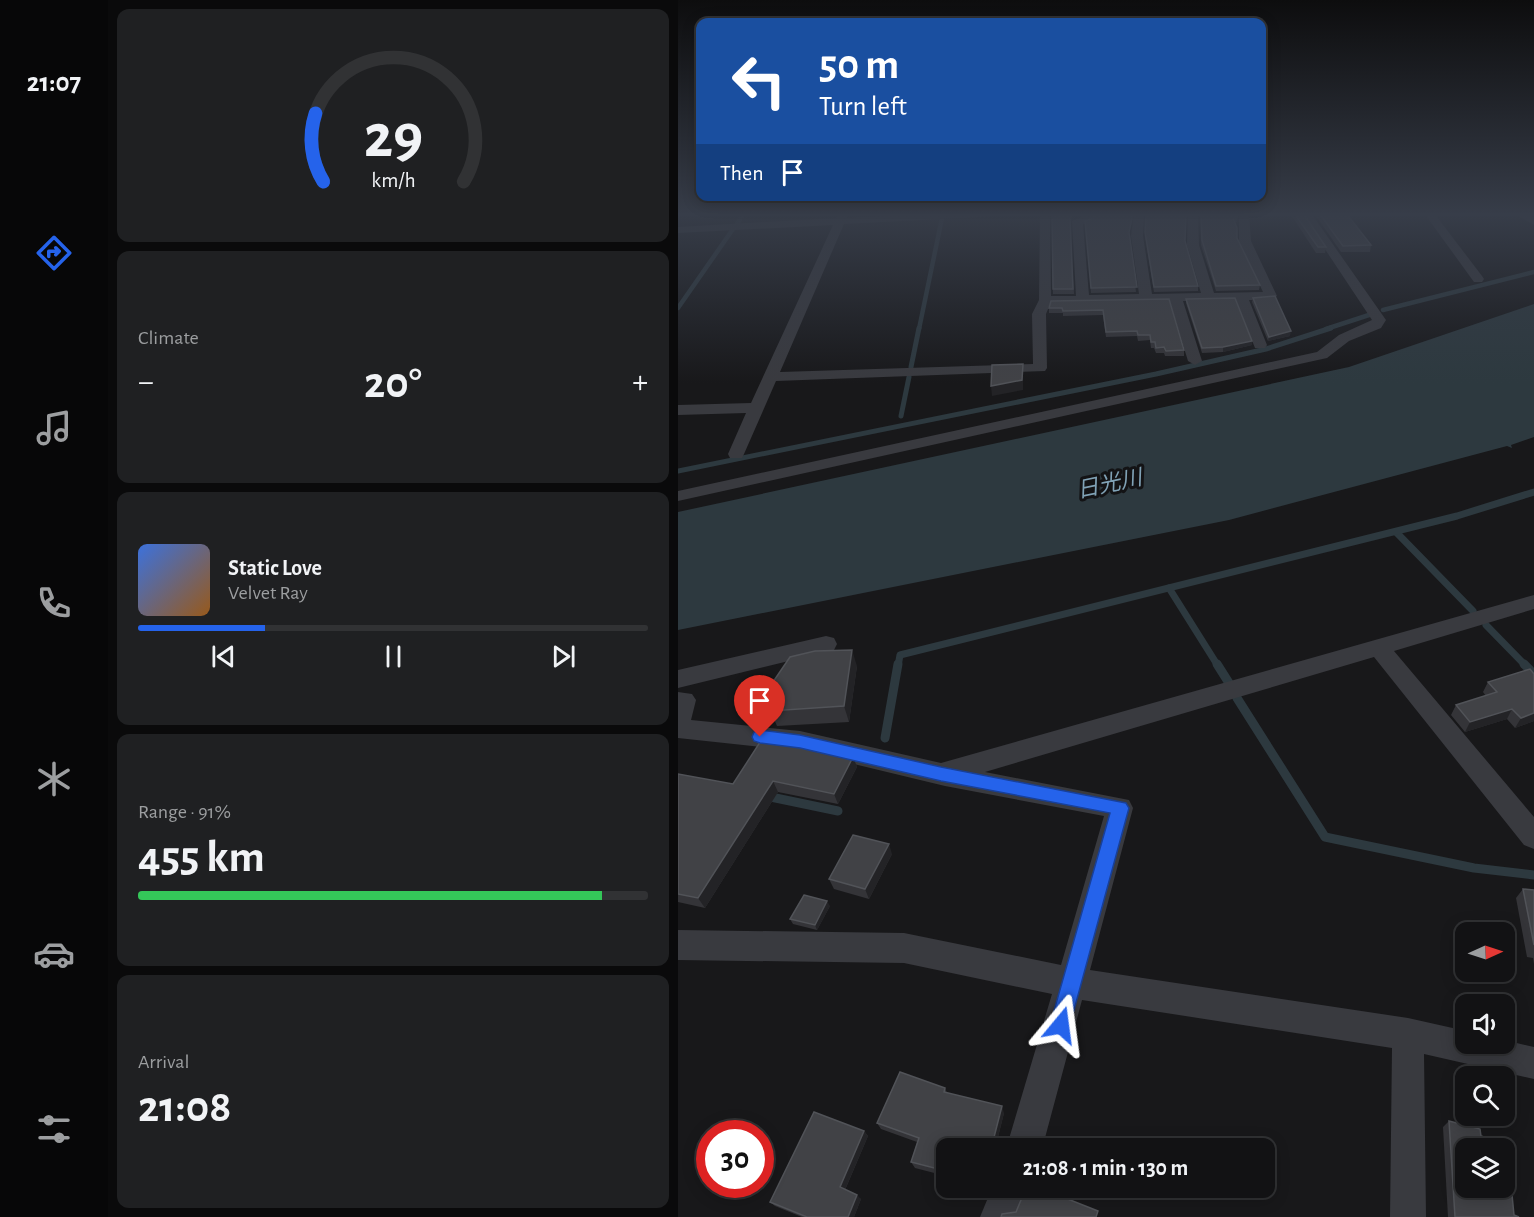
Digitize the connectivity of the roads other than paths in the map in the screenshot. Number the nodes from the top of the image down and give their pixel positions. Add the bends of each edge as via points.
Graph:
1 (818, 270) edge
2 (1045, 270) edge
3 (1081, 270) edge
4 (1142, 270) edge
5 (1201, 270) edge
6 (1259, 270) edge
7 (1346, 270) edge
8 (1471, 270) edge
9 (1478, 279) dead end
10 (1241, 296) junction
11 (1209, 297) junction
12 (1146, 298) junction
13 (1175, 298) junction
14 (1083, 299) junction
15 (1045, 300) junction
16 (1260, 345) dead end
17 (1195, 361) dead end
18 (770, 377) junction
19 (756, 408) junction
20 (678, 410) edge
21 (736, 454) dead end
22 (678, 496) edge
23 (1534, 602) edge
24 (826, 644) dead end
25 (1380, 649) junction
26 (678, 679) edge
27 (678, 701) edge
28 (678, 726) edge
29 (941, 774) junction
30 (1534, 837) edge
31 (678, 945) edge
32 (1073, 983) junction
33 (1408, 1034) junction
34 (1534, 1063) edge
35 (1027, 1138) edge
36 (1006, 1198) edge
37 (998, 1217) edge
38 (1408, 1217) edge

1 - 18 street
2 - 15 street
3 - 14 street
4 - 12 street
5 - 11 street
6 - 10 street via 1271,296
7 - 22 street via 1378,316 1376,325 1344,338 1322,355
8 - 9 street
10 - 11 street
10 - 16 street
11 - 13 street
12 - 13 street
12 - 14 street
13 - 17 street
14 - 15 street
15 - 18 street via 1039,314 1040,368
18 - 19 street
19 - 20 street
19 - 21 street
23 - 25 street
24 - 26 street
25 - 29 street
25 - 30 street
27 - 28 street via 684,700
28 - 29 street via 800,741
29 - 32 street via 1120,808
31 - 32 street via 904,948
32 - 33 street
32 - 35 street
33 - 34 street
33 - 38 street
36 - 37 street

